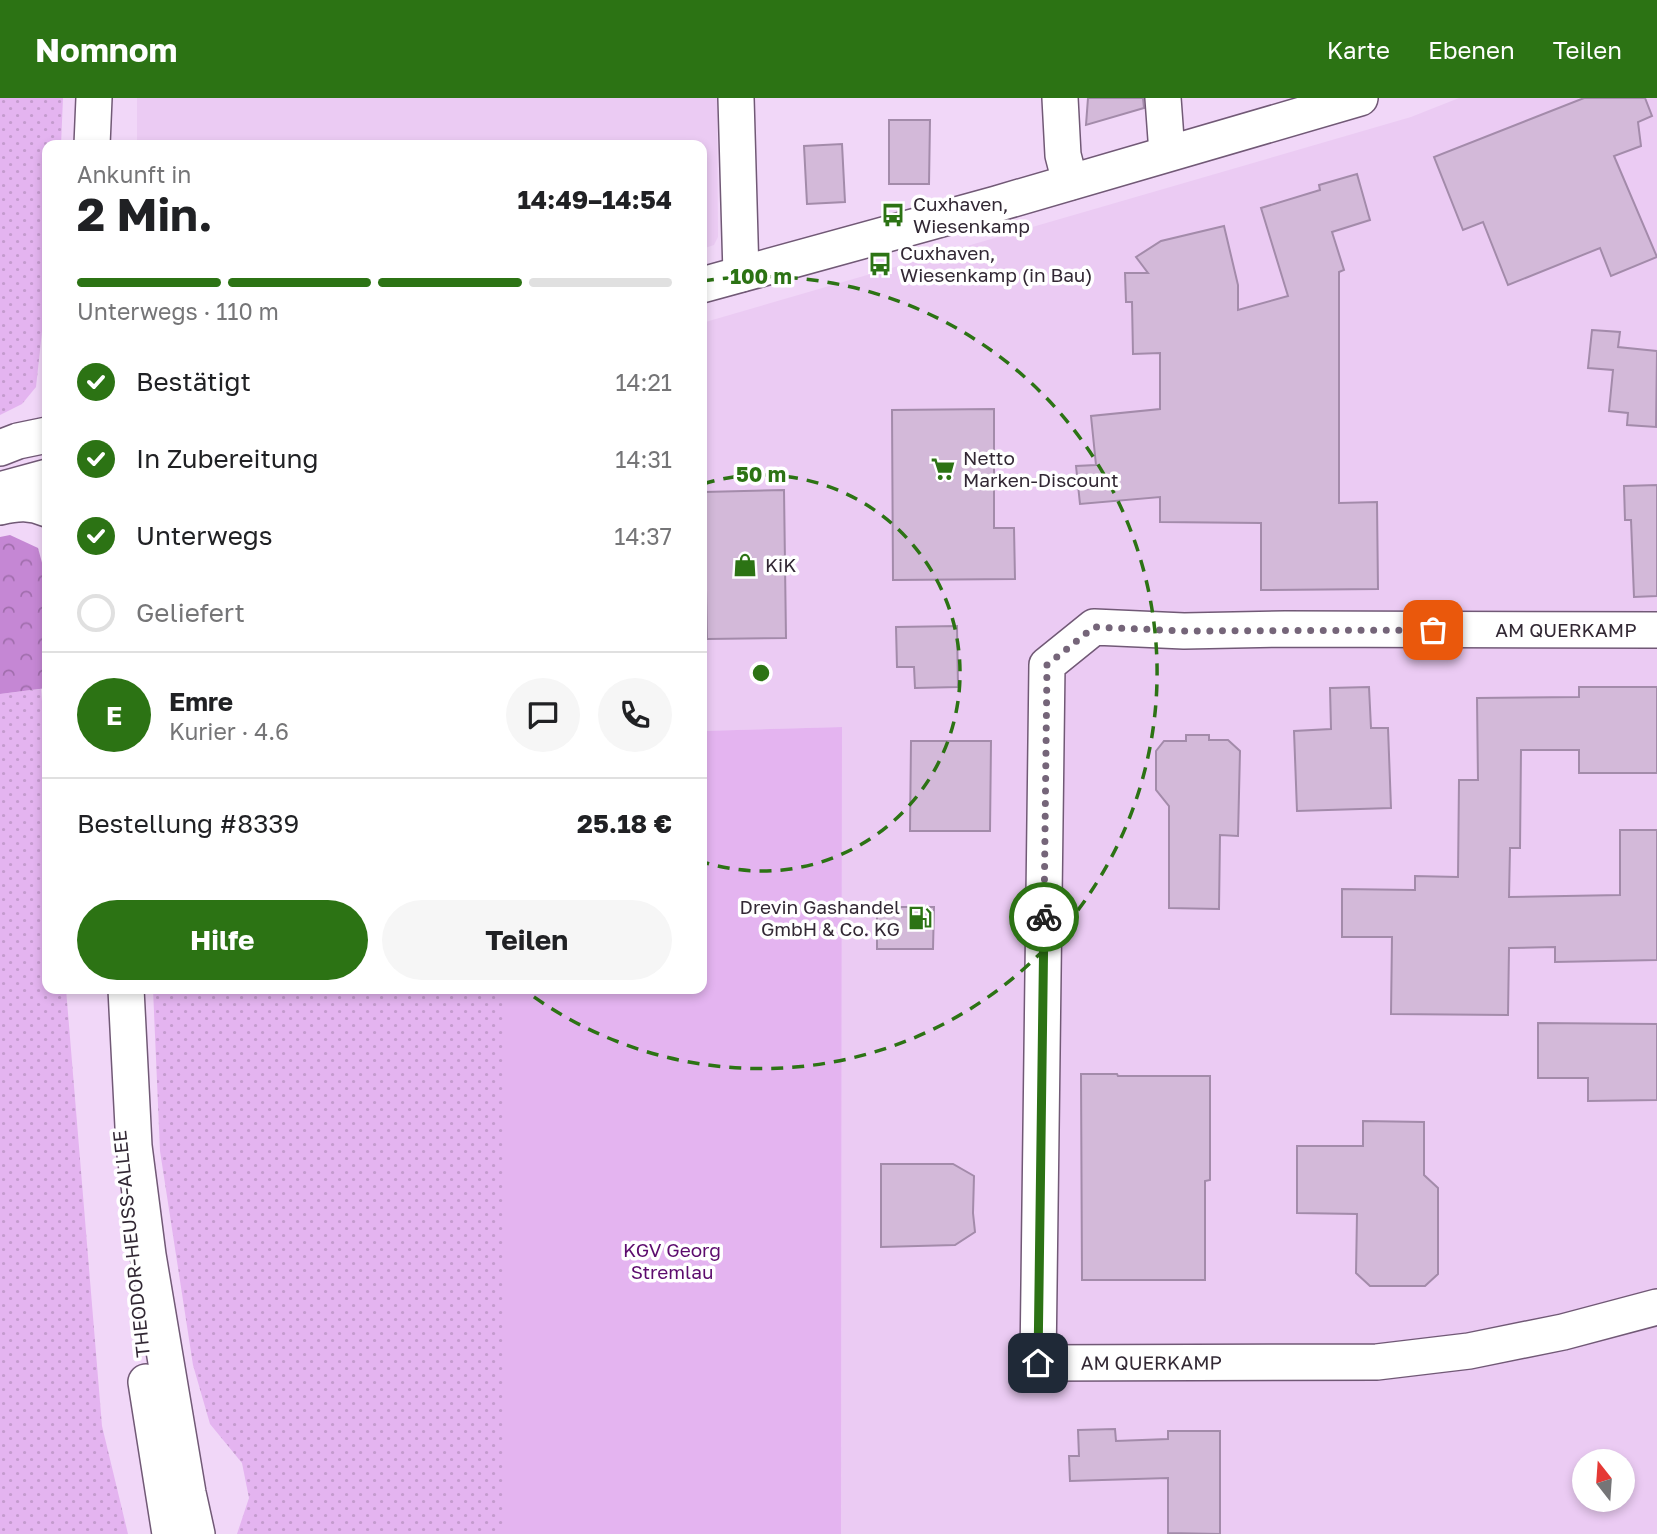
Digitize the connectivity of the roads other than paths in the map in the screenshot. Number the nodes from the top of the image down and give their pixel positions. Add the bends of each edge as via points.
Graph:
1 (94, 98) edge
2 (113, 98) edge
3 (736, 98) edge
4 (1060, 98) edge
5 (1163, 98) edge
6 (1360, 98) edge
7 (92, 140) edge
8 (114, 140) edge
9 (1167, 153) junction
10 (1070, 181) junction
11 (741, 274) junction
12 (707, 284) edge
13 (42, 436) edge
14 (0, 448) edge
15 (42, 478) edge
16 (0, 490) edge
17 (0, 507) edge
18 (42, 507) edge
19 (1657, 629) edge
20 (109, 994) edge
21 (126, 994) edge
22 (1657, 1307) edge
23 (176, 1496) junction
24 (170, 1534) edge
25 (197, 1534) edge

1 - 7 street
2 - 8 street
3 - 11 street
4 - 10 street via 1063,155
5 - 9 street
6 - 9 street
9 - 10 street
10 - 11 street
11 - 12 street
13 - 14 street
15 - 16 street
17 - 18 street via 18,503
19 - 22 street, AM QUERKAMP via 1185,631 1094,627 1047,665 1038,1363 1377,1362 1469,1351
20 - 23 street, THEODOR-HEUSS-ALLEE via 122,1178 149,1408
21 - 23 street, THEODOR-HEUSS-ALLEE via 134,1146
23 - 24 street, THEODOR-HEUSS-ALLEE
23 - 25 street, THEODOR-HEUSS-ALLEE

